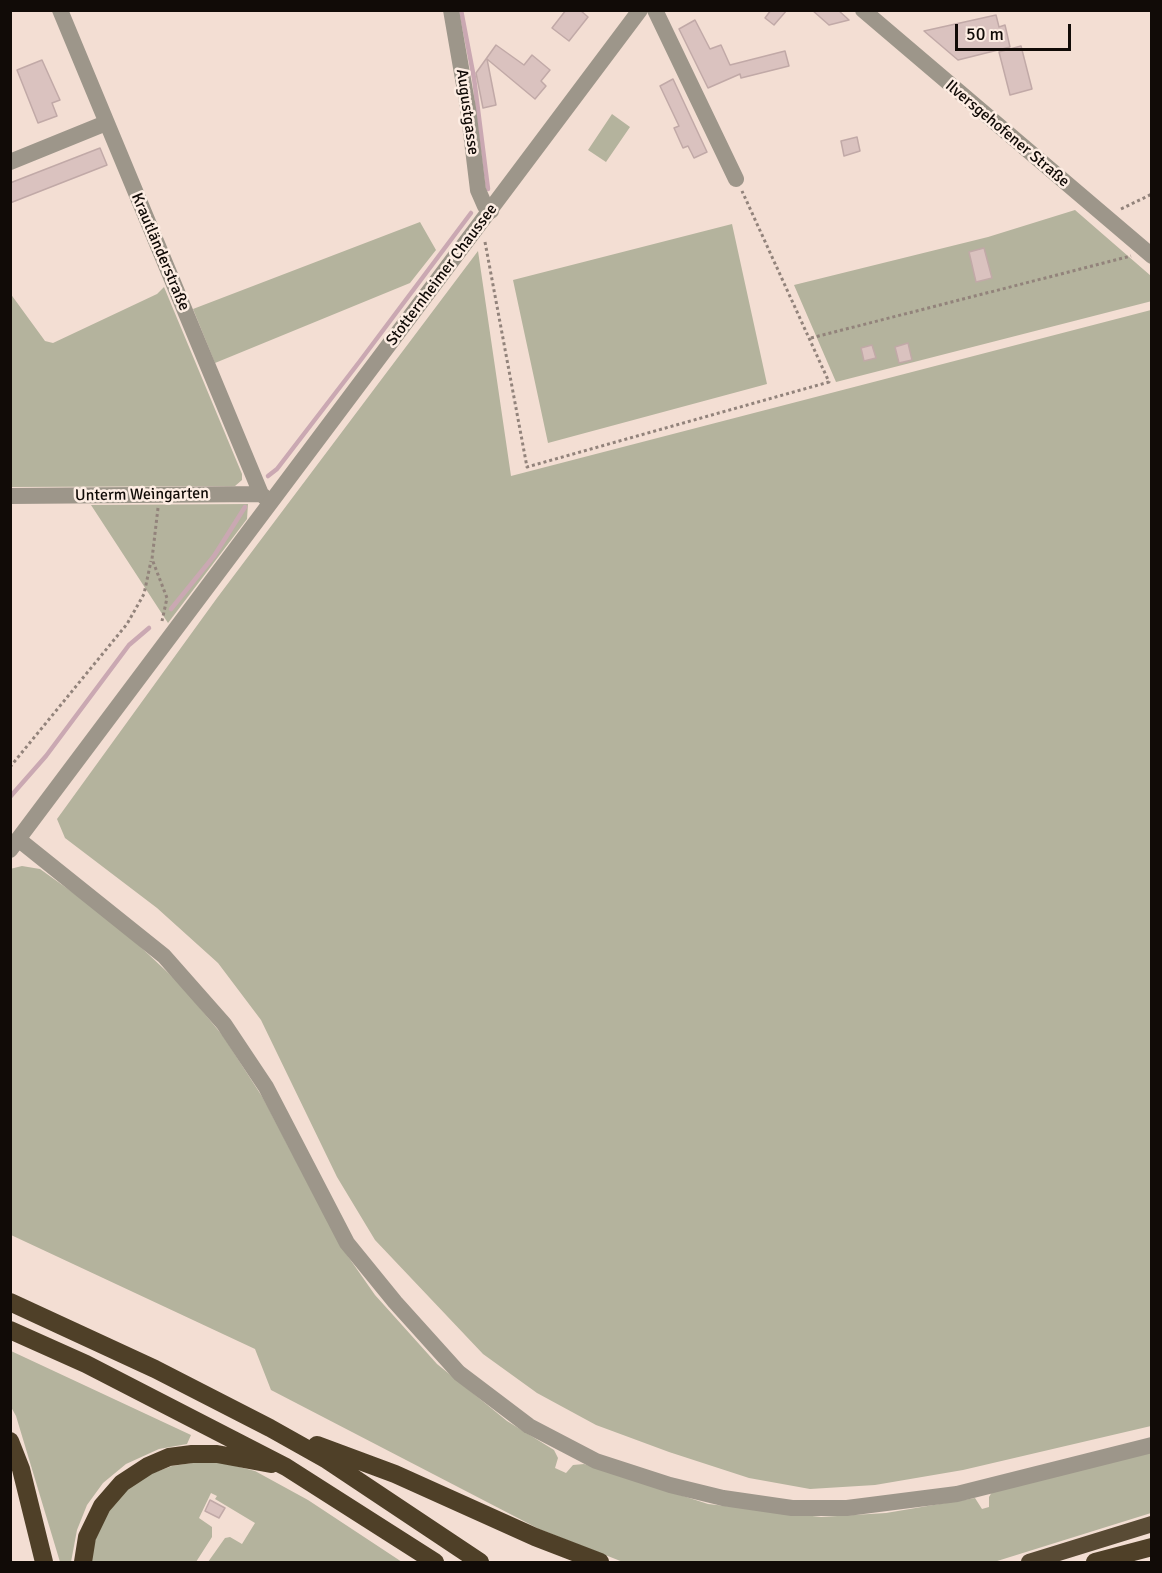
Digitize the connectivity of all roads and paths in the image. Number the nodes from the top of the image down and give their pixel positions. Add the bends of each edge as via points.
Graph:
1 (60, 10) edge
2 (451, 10) edge
3 (640, 10) edge
4 (655, 10) edge
5 (863, 10) edge
6 (106, 123) junction
7 (10, 162) edge
8 (736, 179) joint
9 (1152, 194) edge
10 (491, 211) junction
11 (1109, 221) junction
12 (478, 229) junction
13 (1152, 256) edge
14 (1130, 258) dead end
15 (811, 338) junction
16 (159, 495) junction
17 (10, 496) edge
18 (266, 498) junction
19 (152, 559) junction
20 (160, 628) dead end
21 (10, 767) edge
22 (14, 845) edge
23 (10, 1302) edge
24 (10, 1330) edge
25 (270, 1428) junction
26 (10, 1441) edge
27 (1152, 1445) edge
28 (286, 1467) junction
29 (1152, 1524) edge
30 (1152, 1546) edge
31 (1152, 1554) edge
32 (44, 1563) edge
33 (83, 1563) edge
34 (435, 1563) edge
35 (480, 1563) edge
36 (600, 1563) edge
37 (1029, 1563) edge
38 (1095, 1563) edge
39 (1134, 1563) edge

1 - 6 street, Krautländerstraße
2 - 10 street, Augustgasse via 478,190
3 - 10 street, Stotternheimer Chaussee
4 - 8 street
5 - 11 street, Ilversgehofener Straße
6 - 7 street
6 - 18 street, Krautländerstraße
8 - 15 path
9 - 11 path via 1123,207
10 - 12 street, Stotternheimer Chaussee
11 - 13 street, Ilversgehofener Straße
12 - 15 path via 487,245 527,466 829,382
12 - 18 street, Stotternheimer Chaussee
14 - 15 path
16 - 17 street, Unterm Weingarten
16 - 18 street, Unterm Weingarten
16 - 19 path
18 - 22 street, Stotternheimer Chaussee via 243,540
19 - 20 path via 167,598
19 - 21 path via 144,594 127,624
22 - 27 street via 164,956 224,1024 266,1087 347,1243 459,1373 529,1426 596,1461 670,1485 792,1508 899,1503 957,1494
23 - 25 highway
24 - 28 highway via 96,1369
25 - 35 highway via 327,1460
25 - 36 highway via 395,1474
26 - 32 highway via 21,1469
28 - 33 highway via 217,1454 169,1457 148,1466 122,1483 102,1506 87,1537
28 - 34 highway
29 - 37 highway
30 - 38 highway
31 - 39 highway

